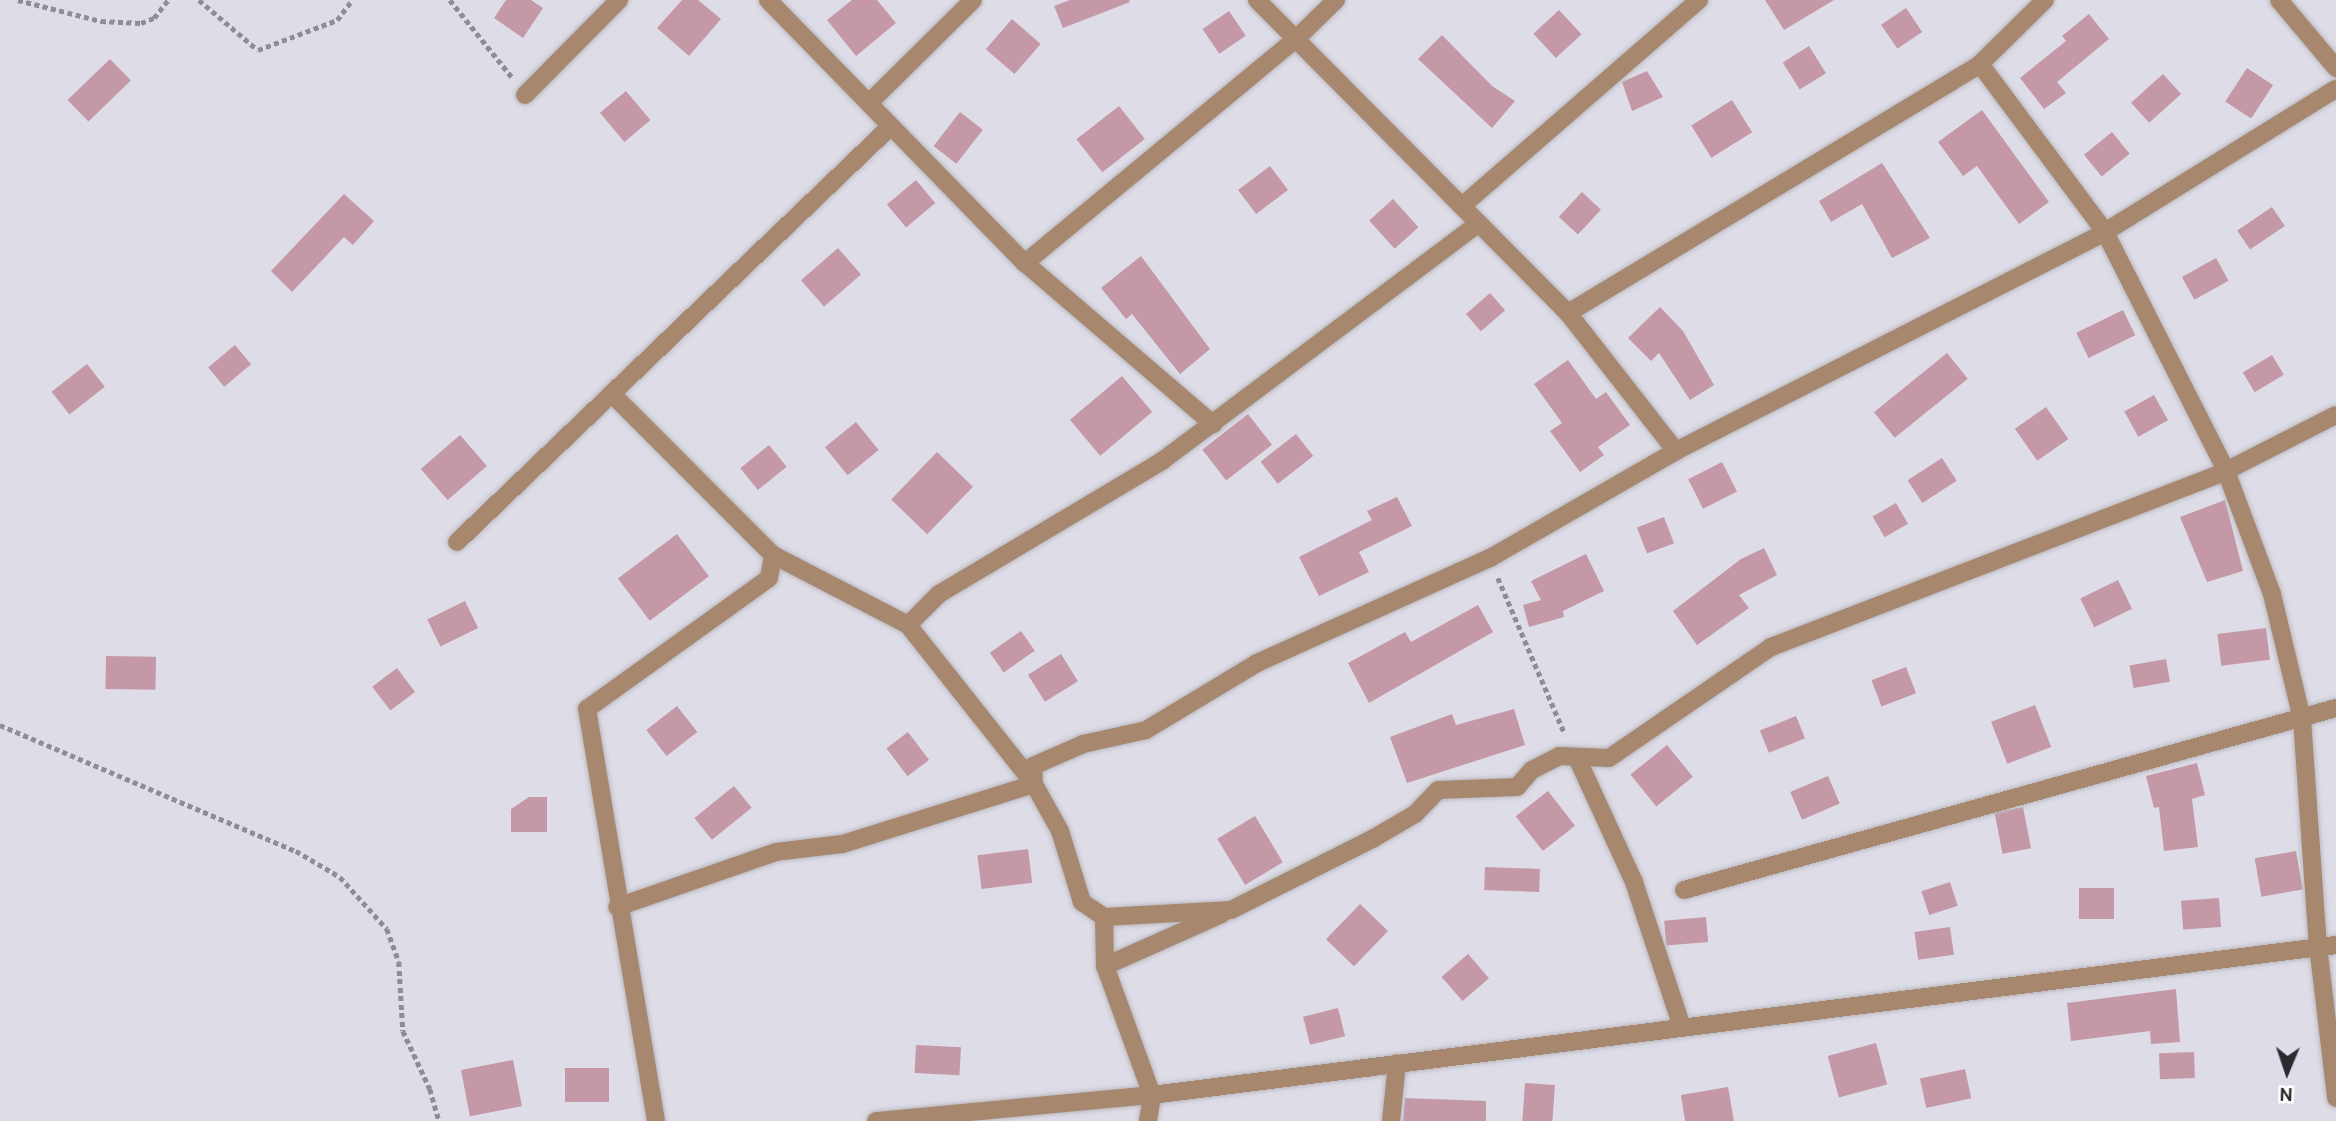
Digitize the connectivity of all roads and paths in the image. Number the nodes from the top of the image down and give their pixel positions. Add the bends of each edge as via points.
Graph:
1 (19, 0) edge
2 (167, 0) edge
3 (199, 0) edge
4 (352, 0) edge
5 (450, 0) edge
6 (619, 0) edge
7 (768, 0) edge
8 (973, 0) edge
9 (1257, 0) edge
10 (1336, 0) edge
11 (1699, 0) edge
12 (2045, 0) edge
13 (2279, 0) edge
14 (1296, 39) junction
15 (1980, 64) junction
16 (2336, 68) edge
17 (2336, 89) edge
18 (525, 95) joint
19 (869, 103) junction
20 (891, 126) junction
21 (1462, 206) junction
22 (1479, 223) junction
23 (2105, 232) junction
24 (1025, 263) junction
25 (1568, 313) junction
26 (612, 394) junction
27 (2336, 415) edge
28 (1213, 424) junction
29 (1676, 452) junction
30 (2226, 471) junction
31 (457, 542) dead end
32 (773, 555) junction
33 (1490, 558) junction
34 (908, 625) junction
35 (2336, 708) edge
36 (2302, 719) junction
37 (0, 725) edge
38 (1577, 758) junction
39 (1034, 784) junction
40 (1684, 890) dead end
41 (617, 908) junction
42 (1231, 910) junction
43 (1104, 917) junction
44 (2327, 945) edge
45 (1105, 966) junction
46 (1682, 1027) junction
47 (1397, 1063) junction
48 (1153, 1095) junction
49 (2336, 1098) edge
50 (925, 1119) edge
51 (439, 1121) edge
52 (656, 1121) edge
53 (876, 1121) edge
54 (1148, 1121) edge
55 (1391, 1121) edge

1 - 2 path via 101,20 141,23 154,18
3 - 4 path via 258,50 337,20
5 - 18 path
6 - 18 street
7 - 19 street
8 - 19 street
9 - 14 street
10 - 14 street
11 - 21 street
12 - 15 street
13 - 16 street
14 - 21 street
14 - 24 street
15 - 23 street
15 - 25 street
17 - 23 street
19 - 20 street
20 - 24 street
20 - 26 street
21 - 22 street
22 - 25 street
22 - 28 street
23 - 29 street
23 - 30 street
24 - 28 street
25 - 29 street
26 - 31 street
26 - 32 street
27 - 30 street
28 - 34 street via 1162,461 939,594
29 - 33 street
30 - 36 street via 2272,594
30 - 38 street via 1771,648 1609,758
32 - 34 street
32 - 41 street via 769,578 587,709
33 - 38 path
33 - 39 street via 1257,663 1146,730 1083,744 1033,766
34 - 39 street
35 - 36 street
36 - 40 street
36 - 44 street
37 - 51 path via 296,850 340,877 387,929 398,962 402,1031 430,1089
38 - 42 street via 1559,756 1532,770 1517,786 1438,790 1415,814 1334,861
38 - 46 street via 1634,882
39 - 41 street via 842,844 776,852
39 - 43 street via 1060,831 1082,902
41 - 52 street
42 - 43 street
42 - 45 street
43 - 45 street
44 - 46 street
44 - 49 street
45 - 48 street
46 - 47 street
47 - 48 street
47 - 55 street
48 - 50 street
48 - 54 street
50 - 53 street

